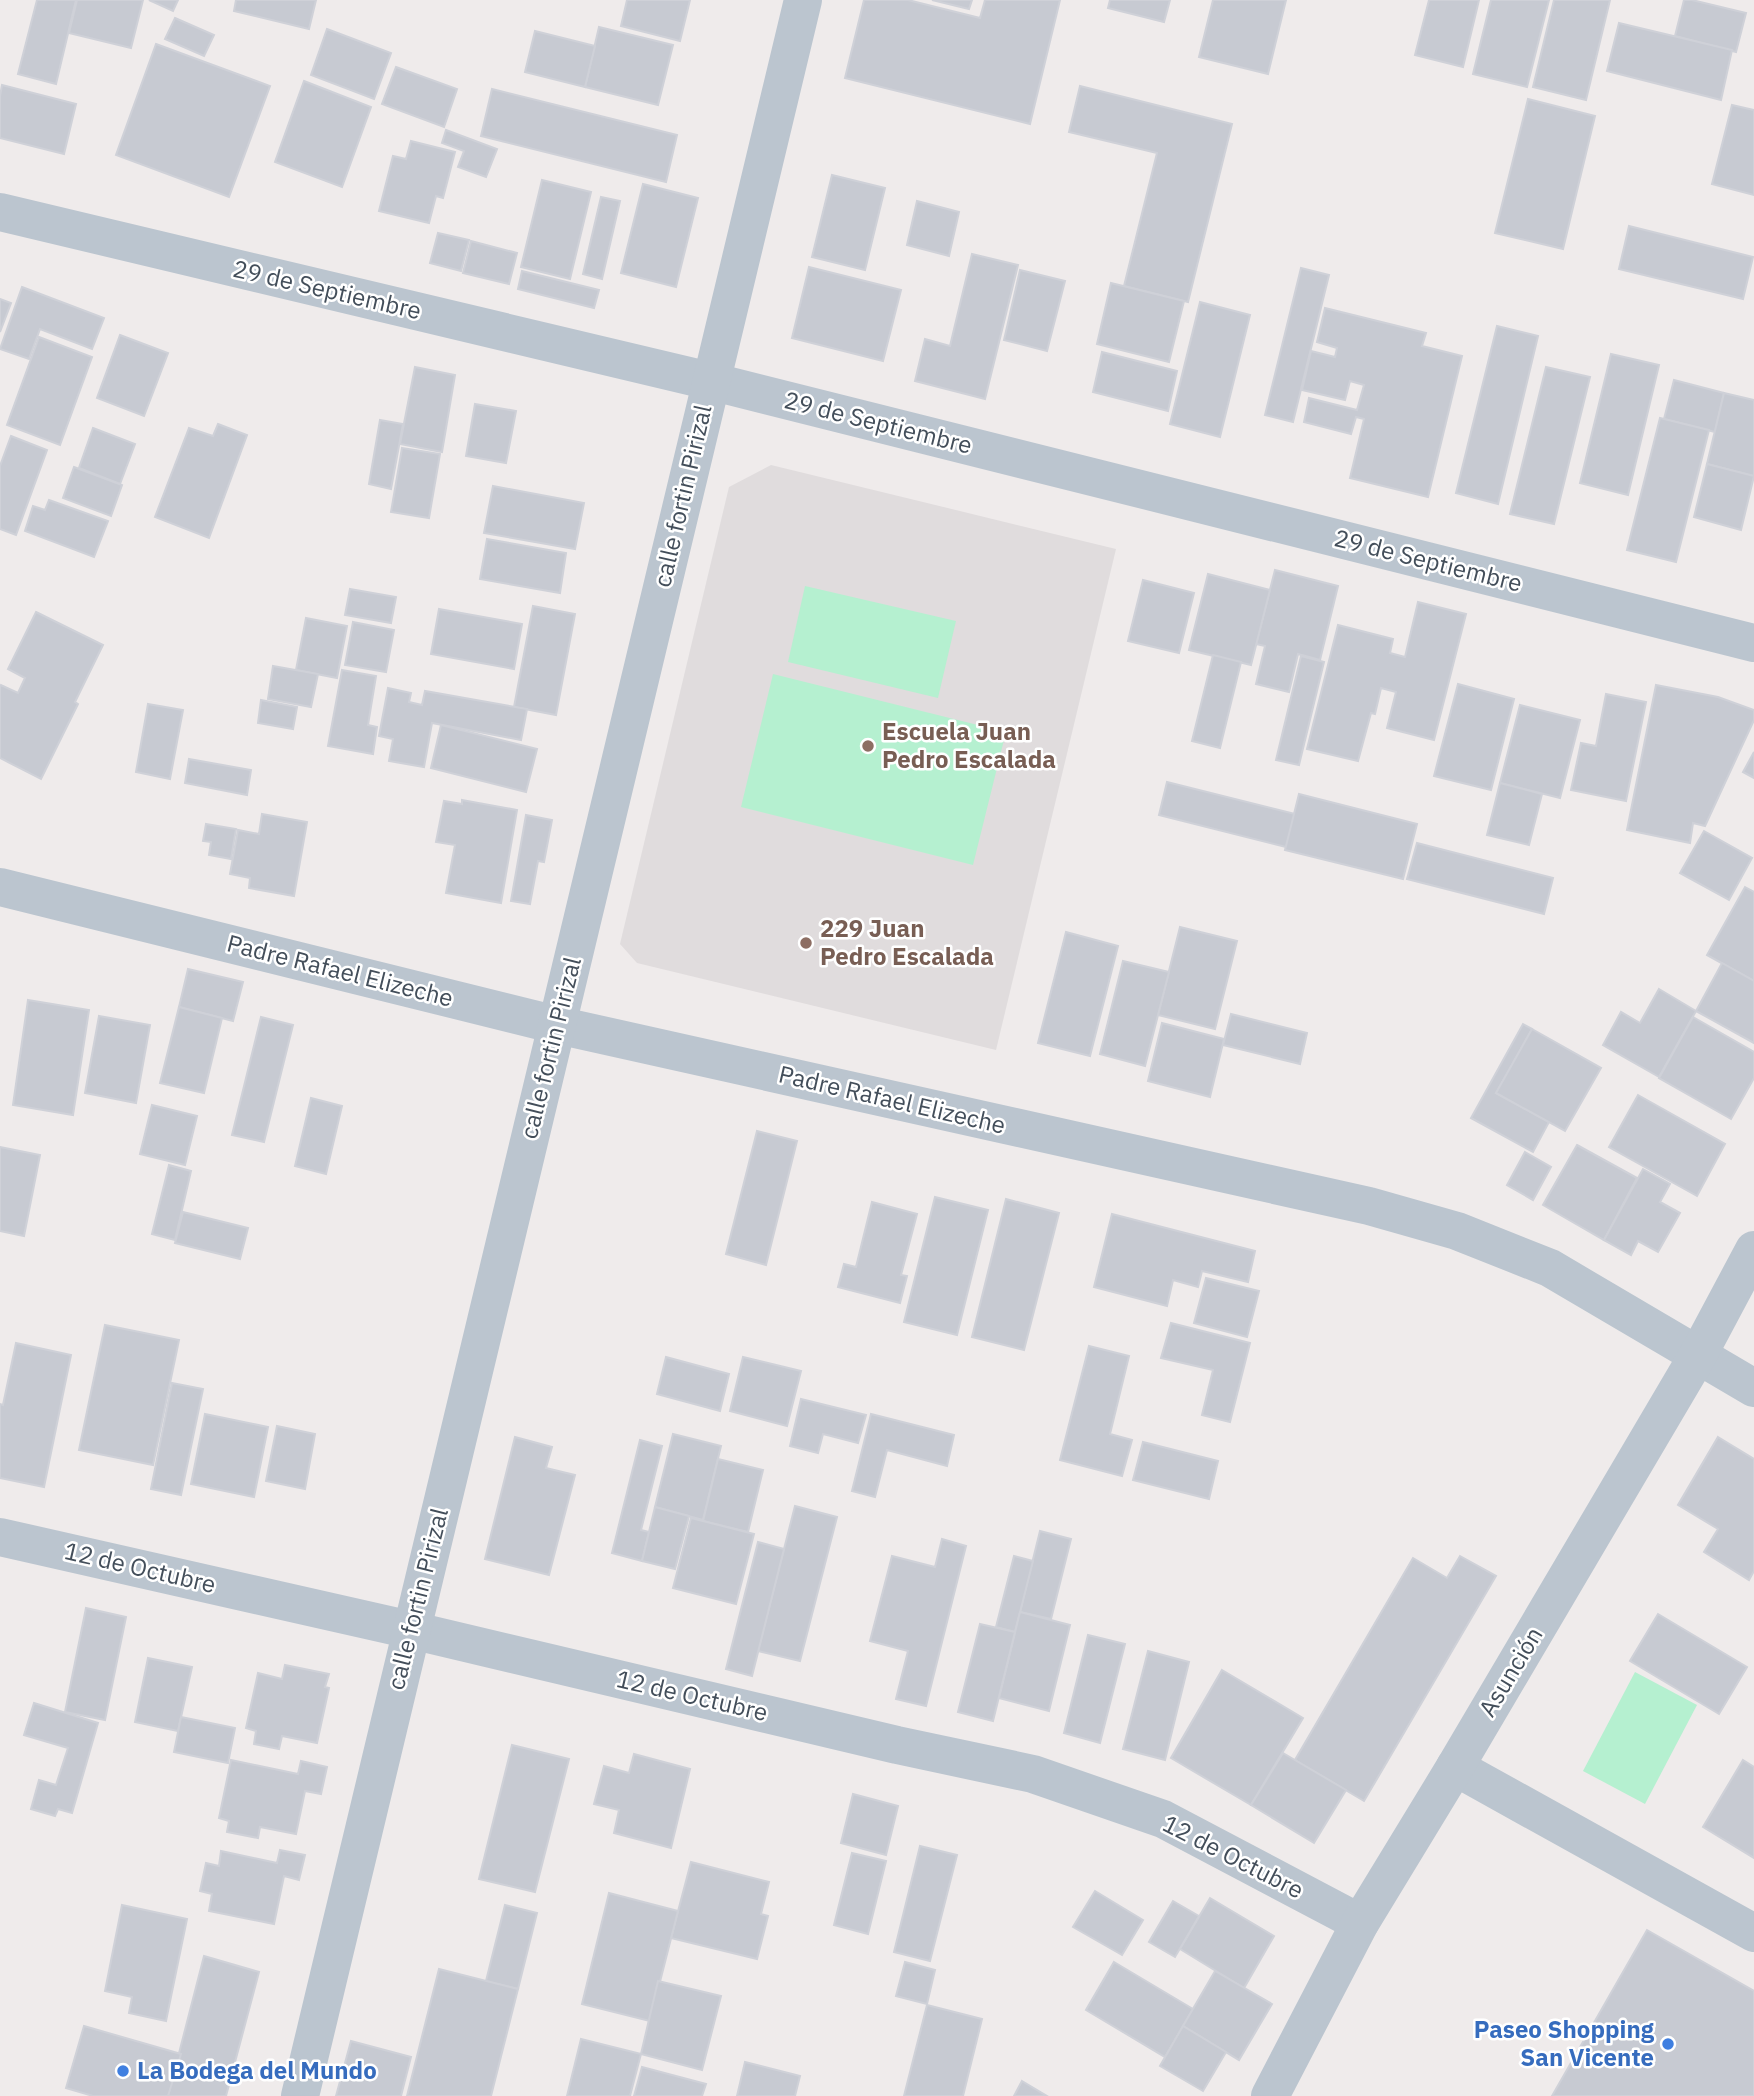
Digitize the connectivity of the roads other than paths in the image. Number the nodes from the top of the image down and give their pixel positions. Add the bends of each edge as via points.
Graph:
1 (803, 0) edge
2 (0, 212) edge
3 (710, 382) junction
4 (1754, 642) edge
5 (0, 887) edge
6 (557, 1025) junction
7 (1754, 1250) edge
8 (1698, 1355) junction
9 (1754, 1388) edge
10 (0, 1537) edge
11 (411, 1630) junction
12 (1455, 1767) junction
13 (1360, 1923) junction
14 (1754, 1933) edge
15 (300, 2096) edge
16 (1270, 2096) edge

1 - 3 street, calle fortin Pirizal
2 - 3 street, 29 de Septiembre
3 - 4 street, 29 de Septiembre
3 - 6 street, calle fortin Pirizal
5 - 6 street, Padre Rafael Elizeche
6 - 8 street, Padre Rafael Elizeche via 1355,1203 1457,1231 1550,1268
6 - 11 street, calle fortin Pirizal
7 - 8 street, Asunción
8 - 9 street, Padre Rafael Elizeche
8 - 12 street, Asunción
10 - 11 street, 12 de Octubre
11 - 13 street, 12 de Octubre via 1032,1774 1163,1819
11 - 15 street, calle fortin Pirizal
12 - 13 street, Asunción
12 - 14 street
13 - 16 street, Asunción

